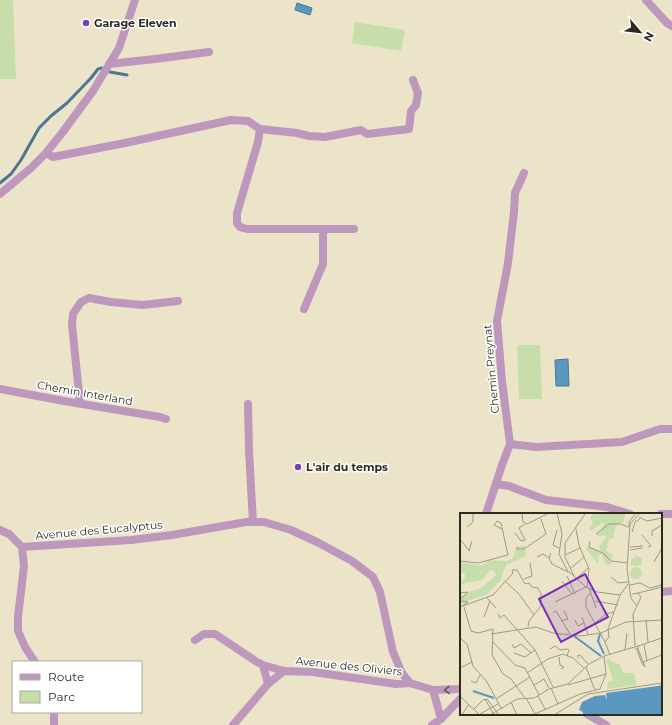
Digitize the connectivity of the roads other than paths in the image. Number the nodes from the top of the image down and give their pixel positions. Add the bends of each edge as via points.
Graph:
1 (135, 0) edge
2 (646, 0) edge
3 (672, 26) edge
4 (209, 52) dead end
5 (109, 64) junction
6 (413, 80) dead end
7 (260, 129) junction
8 (46, 153) junction
9 (524, 173) dead end
10 (0, 194) edge
11 (323, 229) junction
12 (354, 229) dead end
13 (178, 301) dead end
14 (304, 309) dead end
15 (0, 389) edge
16 (80, 403) junction
17 (248, 404) dead end
18 (166, 419) dead end
19 (672, 429) edge
20 (510, 444) junction
21 (496, 484) junction
22 (486, 513) edge
23 (627, 513) edge
24 (253, 522) junction
25 (0, 530) edge
26 (22, 547) junction
27 (672, 591) edge
28 (662, 592) edge
29 (195, 640) dead end
30 (34, 661) edge
31 (263, 665) junction
32 (284, 671) junction
33 (410, 683) junction
34 (268, 684) junction
35 (460, 689) edge
36 (432, 690) junction
37 (460, 699) edge
38 (54, 713) edge
39 (589, 715) edge
40 (441, 719) junction
41 (54, 725) edge
42 (233, 725) edge
43 (432, 725) edge
44 (606, 725) edge

1 - 5 street via 119,48
2 - 3 street
4 - 5 street
5 - 8 street via 93,91
6 - 7 street via 418,93 416,105 411,111 409,129 367,134 361,130 325,137
7 - 8 street via 248,121 231,120 53,157
7 - 11 street via 237,213 237,223 247,229
8 - 10 street
9 - 20 street, Chemin Preynat via 515,193 508,263 497,321
11 - 12 street
11 - 14 street via 323,264
13 - 16 street via 143,305 89,298 81,302 73,314 72,325
15 - 16 street, Chemin Interland
16 - 18 street, Chemin Interland
17 - 24 street
19 - 20 street via 660,429 622,442 536,447
20 - 21 street, Chemin Preynat
21 - 22 street, Chemin Preynat
21 - 23 street via 509,486 546,500 607,507
24 - 26 street, Avenue des Eucalyptus via 131,540
24 - 33 street, Avenue des Eucalyptus via 264,522 291,530 352,561 373,577 380,592 393,652 402,673
25 - 26 street, Avenue des Eucalyptus via 9,534
26 - 30 street via 24,566 18,631
27 - 28 street
29 - 31 street, Avenue des Oliviers via 204,634 215,634
31 - 32 street, Avenue des Oliviers
31 - 34 street
32 - 33 street, Avenue des Oliviers via 313,672 396,684
32 - 34 street
33 - 36 street, Avenue des Oliviers
34 - 42 street
35 -> 36 street, Avenue des Oliviers
36 - 40 street
37 - 40 street
38 - 41 street
39 - 44 street
40 - 43 street

